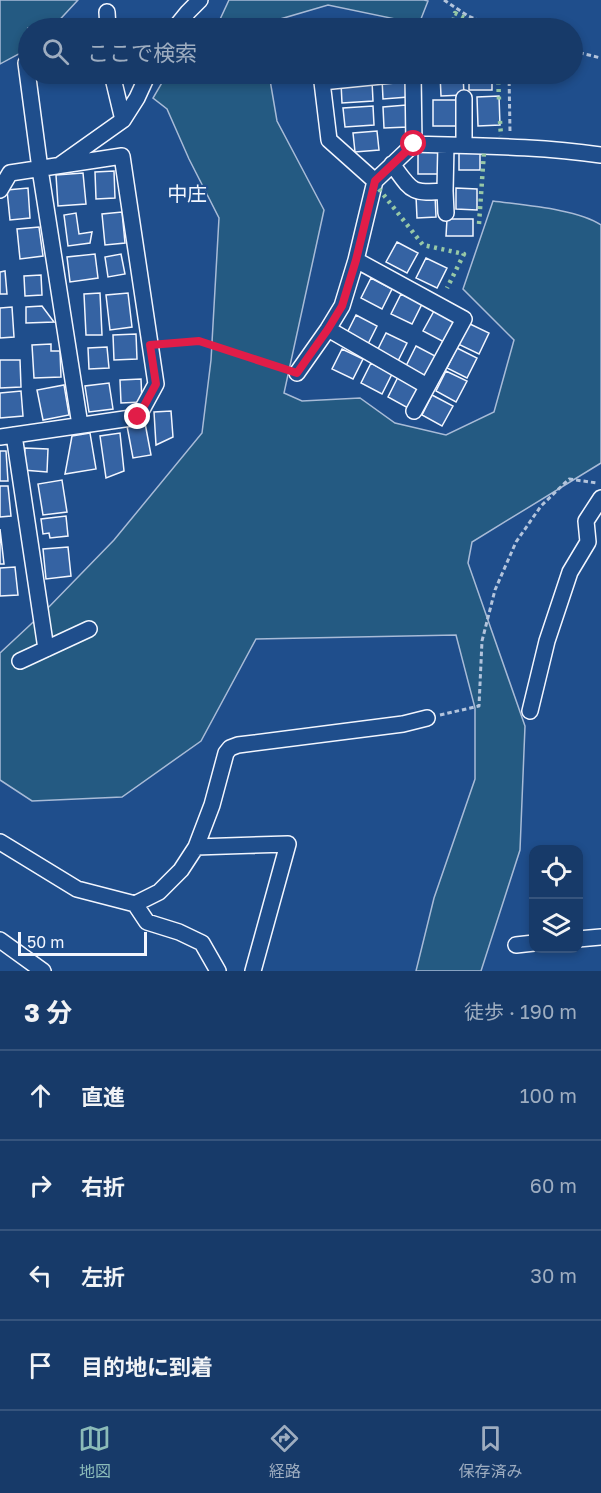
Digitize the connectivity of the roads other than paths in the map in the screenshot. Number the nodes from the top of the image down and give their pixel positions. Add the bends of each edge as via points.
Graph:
1 (200, 0) edge
2 (107, 12) dead end
3 (107, 18) edge
4 (183, 18) edge
5 (29, 84) edge
6 (114, 84) edge
7 (143, 84) edge
8 (322, 84) edge
9 (413, 84) edge
10 (464, 98) dead end
11 (123, 120) junction
12 (414, 144) junction
13 (446, 145) junction
14 (464, 146) junction
15 (601, 155) edge
16 (392, 164) junction
17 (58, 166) junction
18 (40, 169) junction
19 (5, 174) edge
20 (375, 181) junction
21 (0, 190) edge
22 (445, 191) junction
23 (446, 213) dead end
24 (356, 260) junction
25 (328, 329) junction
26 (297, 373) road end
27 (427, 386) junction
28 (414, 411) dead end
29 (80, 425) junction
30 (7, 436) edge
31 (601, 498) edge
32 (89, 629) dead end
33 (46, 650) junction
34 (20, 662) dead end
35 (530, 711) dead end
36 (427, 718) road end
37 (0, 842) edge
38 (196, 847) junction
39 (135, 904) junction
40 (601, 937) edge
41 (583, 939) edge
42 (0, 940) edge
43 (529, 944) edge
44 (516, 945) dead end
45 (43, 971) edge
46 (218, 971) edge
47 (253, 971) edge

1 - 4 street
2 - 3 street
5 - 18 street
6 - 11 street
7 - 11 street
8 - 20 street via 328,140
9 - 12 street
10 - 14 street
11 - 17 street
12 - 13 street
12 - 16 street
13 - 14 street
13 - 22 street
14 - 15 street via 510,146
16 - 20 street
16 - 22 street via 410,188 422,193
17 - 18 street
17 - 29 street via 122,156 156,384 138,417
18 - 19 street
18 - 29 street
19 - 21 street
20 - 24 street
22 - 23 street
24 - 25 street via 342,306
24 - 27 street via 464,319
25 - 26 street
25 - 27 street
27 - 28 street
29 - 30 street
30 - 33 street
31 - 35 street via 586,522 588,542 570,572 547,640
32 - 33 street
33 - 34 street
36 - 38 street via 230,747
37 - 39 street via 77,889
38 - 39 street via 181,870 159,892
38 - 47 street via 288,844
39 - 46 street via 147,922 202,943
40 - 41 street
42 - 45 street
43 - 44 street

